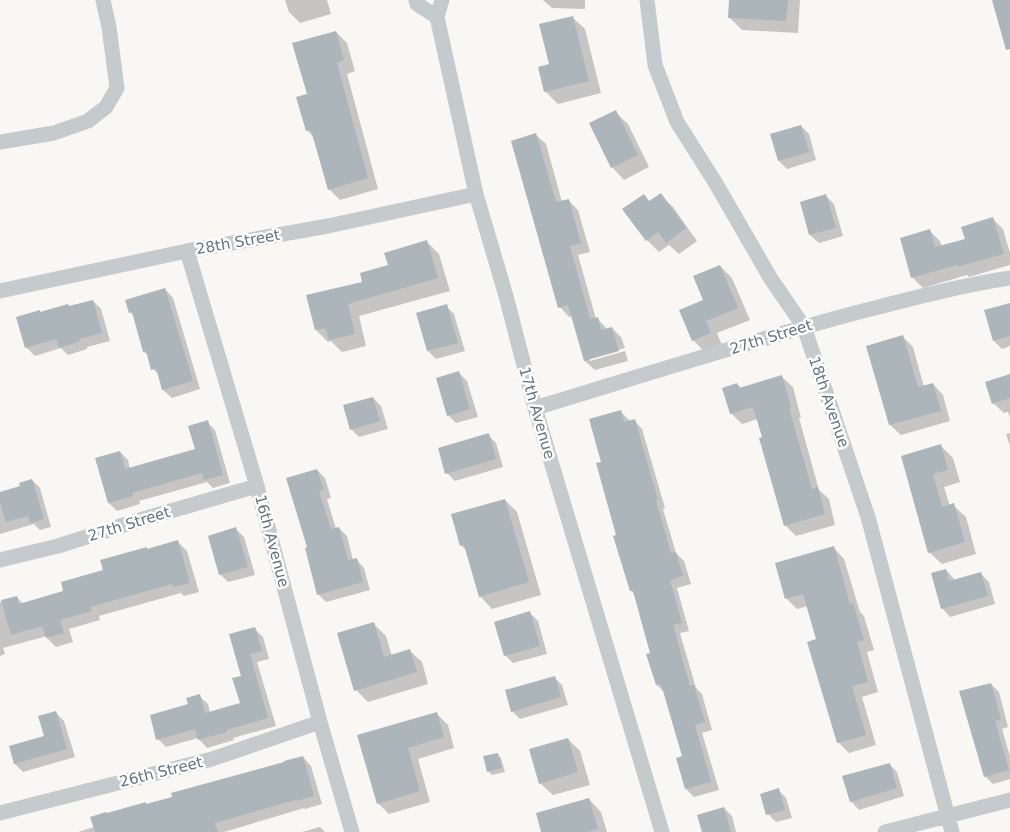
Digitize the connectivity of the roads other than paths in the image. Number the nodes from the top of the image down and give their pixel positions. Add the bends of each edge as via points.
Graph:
1 (103, 0) edge
2 (416, 0) edge
3 (442, 0) edge
4 (647, 0) edge
5 (437, 17) junction
6 (0, 142) edge
7 (476, 194) junction
8 (187, 251) junction
9 (1010, 278) edge
10 (0, 291) edge
11 (804, 327) junction
12 (535, 408) junction
13 (257, 486) junction
14 (0, 560) edge
15 (320, 722) junction
16 (1010, 800) edge
17 (0, 813) edge
18 (947, 816) junction
19 (352, 832) edge
20 (662, 832) edge
21 (885, 832) edge
22 (952, 832) edge

1 - 6 street via 117,88 106,107 88,121 54,133
2 - 5 street
3 - 5 street
4 - 11 street, 18th Avenue via 655,65 677,122 771,279
5 - 7 street, 17th Avenue
7 - 8 street, 28th Street via 328,226
7 - 12 street, 17th Avenue
8 - 10 street, 28th Street
8 - 13 street, 16th Avenue
9 - 11 street, 27th Street via 908,299
11 - 12 street, 27th Street
11 - 18 street, 18th Avenue via 868,517
12 - 20 street, 17th Avenue
13 - 14 street, 27th Street via 58,546
13 - 15 street, 16th Avenue
15 - 17 street, 26th Street via 212,759
15 - 19 street, 16th Avenue
16 - 18 street
18 - 21 street
18 - 22 street, 18th Avenue

